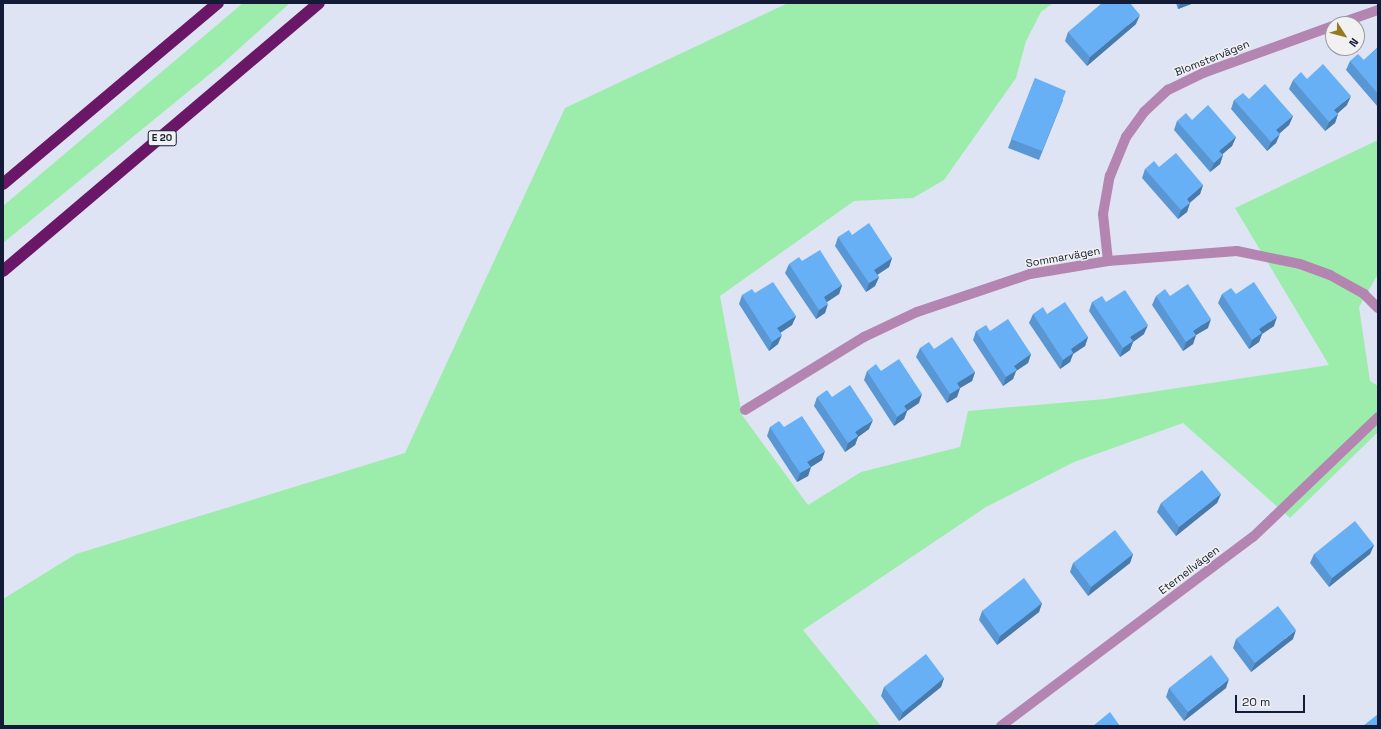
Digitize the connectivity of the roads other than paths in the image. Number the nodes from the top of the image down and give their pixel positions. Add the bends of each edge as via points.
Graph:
1 (218, 3) edge
2 (319, 3) edge
3 (1378, 10) edge
4 (1361, 16) edge
5 (1325, 29) edge
6 (3, 184) edge
7 (1108, 261) junction
8 (3, 271) edge
9 (1378, 308) edge
10 (745, 410) dead end
11 (1378, 417) edge
12 (1001, 726) edge

1 - 6 highway
2 - 8 highway, E 20
3 - 4 street
5 - 7 street, Blomstervägen via 1203,73 1168,90 1144,112 1126,137 1110,176 1103,214
7 - 9 street, Sommarvägen via 1237,251 1300,264 1330,275 1364,294
7 - 10 street, Sommarvägen via 1030,274 917,312 864,337
11 - 12 street, Eternellvägen via 1253,537

